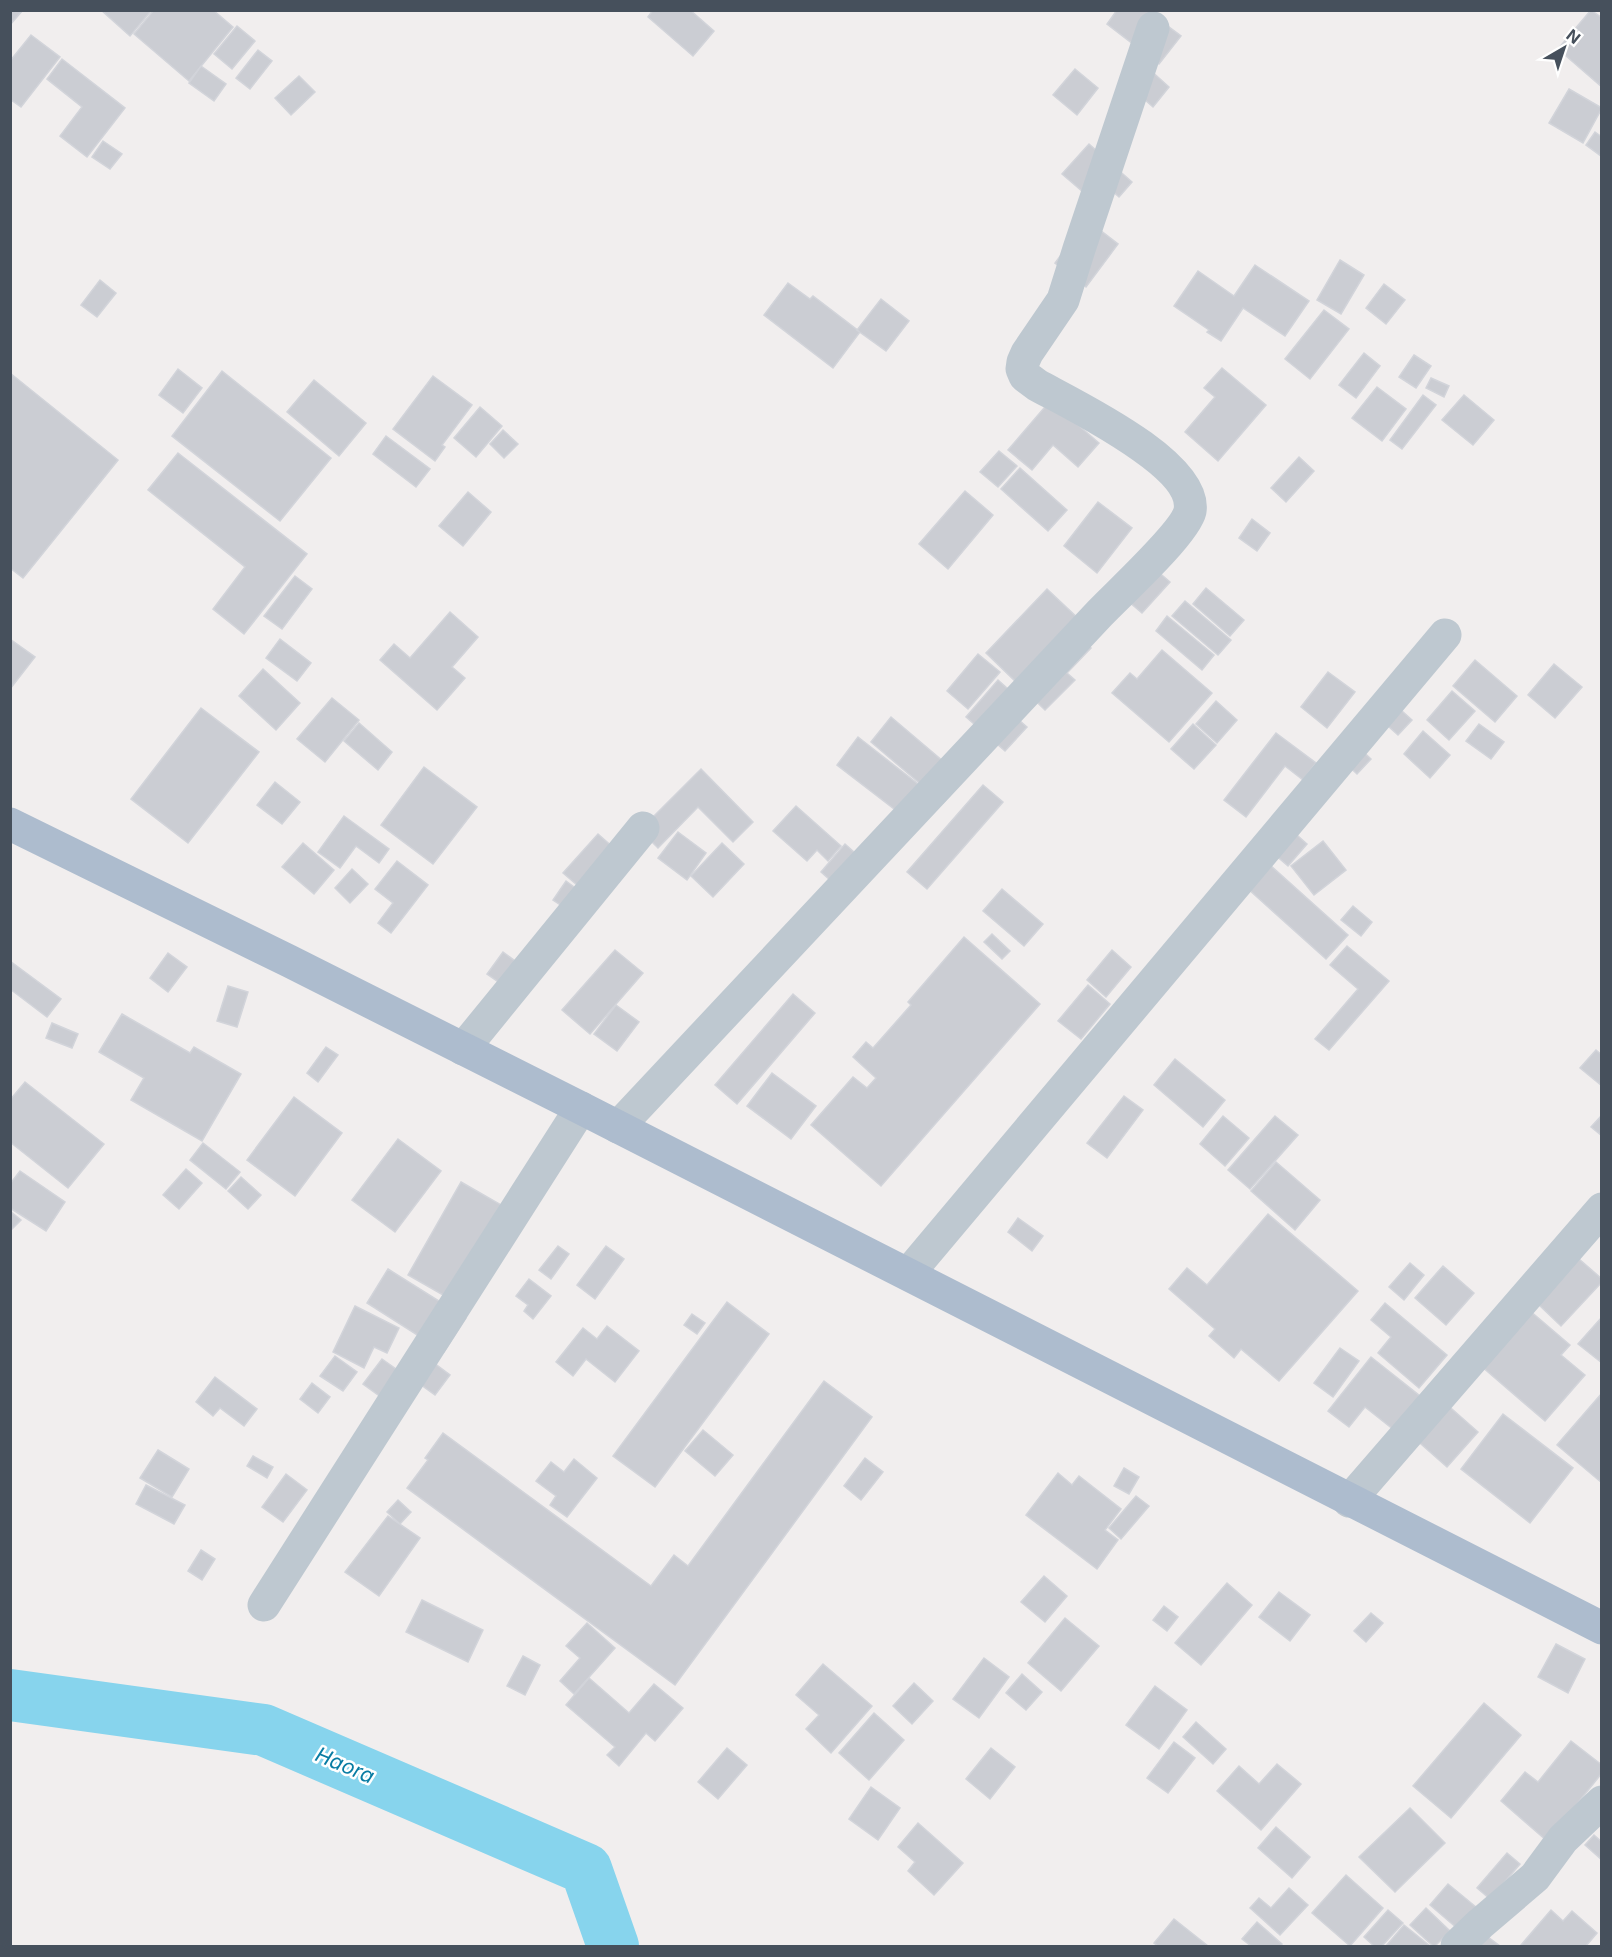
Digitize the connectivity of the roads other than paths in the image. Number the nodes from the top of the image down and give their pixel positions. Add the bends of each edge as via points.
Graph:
1 (1153, 28) dead end
2 (1444, 635) dead end
3 (10, 824) edge
4 (643, 828) dead end
5 (463, 1049) junction
6 (580, 1108) junction
7 (618, 1127) junction
8 (1602, 1209) edge
9 (908, 1274) junction
10 (1349, 1501) junction
11 (264, 1605) dead end
12 (1602, 1629) edge
13 (1602, 1802) edge
14 (1457, 1947) edge

1 - 7 street via 1066,292 1027,353 1022,369 1037,385 1140,443 1174,473 1187,492 1190,510 1183,525
2 - 9 street
3 - 5 main road
4 - 5 street
5 - 6 main road
6 - 7 main road
6 - 11 street
7 - 9 main road
8 - 10 street
9 - 10 main road
10 - 12 main road
13 - 14 street via 1563,1839 1535,1877

